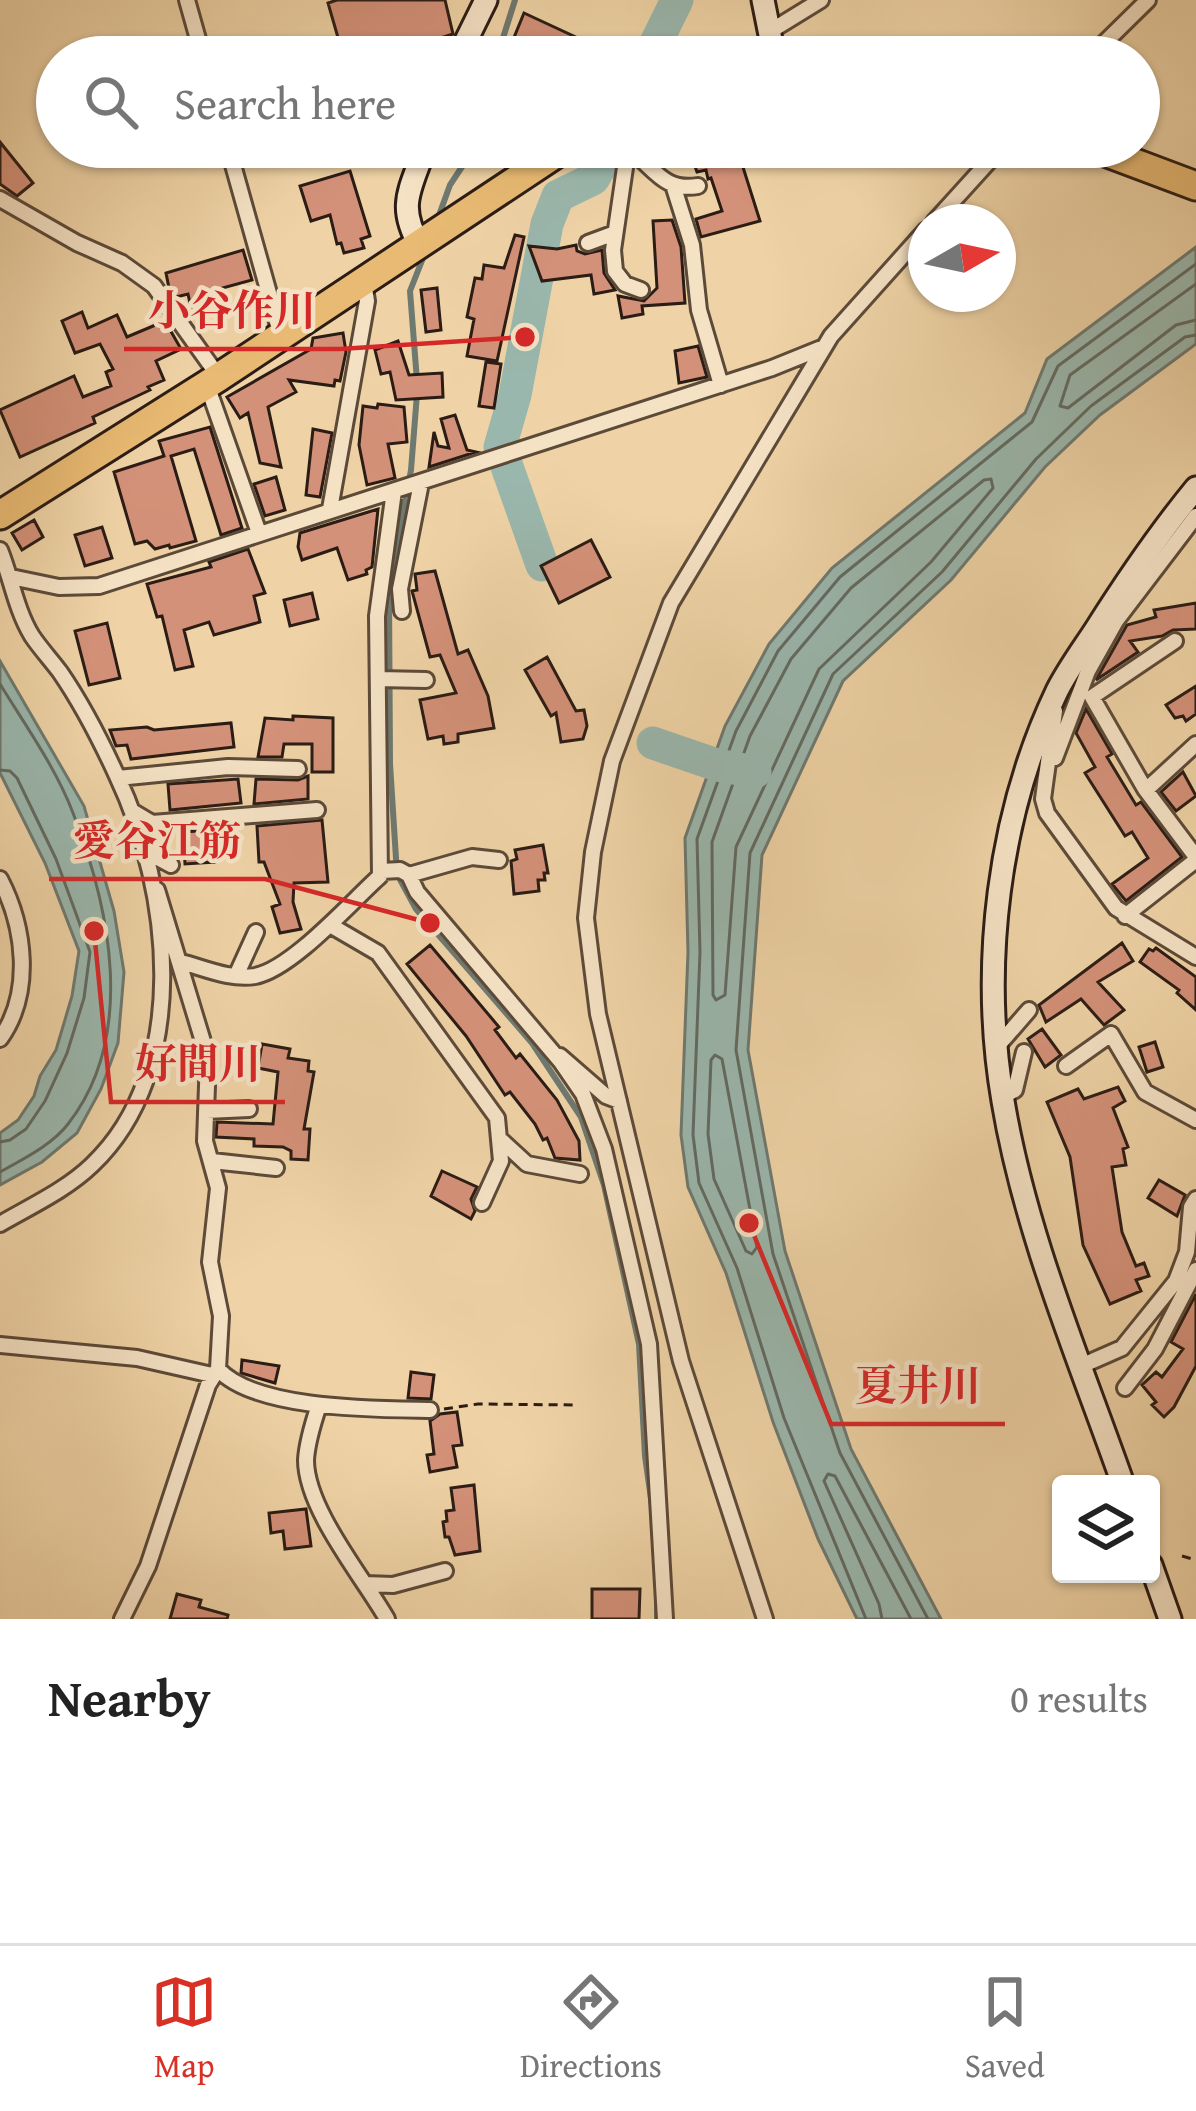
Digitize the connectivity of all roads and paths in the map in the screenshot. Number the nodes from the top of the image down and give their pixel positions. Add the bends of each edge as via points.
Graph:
1 (187, 0) edge
2 (486, 0) edge
3 (763, 0) edge
4 (821, 0) edge
5 (1148, 0) edge
6 (197, 36) edge
7 (468, 36) edge
8 (767, 36) edge
9 (781, 36) edge
10 (1111, 36) edge
11 (234, 168) edge
12 (418, 168) edge
13 (535, 168) edge
14 (625, 168) edge
15 (649, 168) edge
16 (982, 168) edge
17 (1148, 168) edge
18 (698, 186) dead end
19 (1196, 186) edge
20 (674, 188) junction
21 (0, 200) edge
22 (950, 204) edge
23 (615, 232) junction
24 (588, 243) dead end
25 (420, 246) junction
26 (908, 251) edge
27 (364, 282) junction
28 (641, 290) dead end
29 (281, 336) junction
30 (824, 347) junction
31 (213, 381) junction
32 (721, 385) junction
33 (421, 483) junction
34 (1196, 488) edge
35 (396, 491) junction
36 (330, 509) junction
37 (0, 514) edge
38 (1196, 516) edge
39 (259, 533) junction
40 (0, 550) edge
41 (11, 577) junction
42 (402, 611) dead end
43 (1175, 641) dead end
44 (378, 679) junction
45 (426, 680) dead end
46 (1059, 688) junction
47 (1196, 744) edge
48 (298, 769) dead end
49 (1047, 774) junction
50 (118, 778) junction
51 (1146, 790) junction
52 (317, 810) dead end
53 (132, 811) junction
54 (145, 851) junction
55 (1196, 858) edge
56 (499, 860) dead end
57 (171, 865) dead end
58 (382, 872) junction
59 (409, 874) junction
60 (0, 879) edge
61 (151, 881) junction
62 (1125, 916) junction
63 (330, 925) junction
64 (256, 932) dead end
65 (1196, 958) edge
66 (181, 962) junction
67 (236, 976) junction
68 (1029, 1010) dead end
69 (0, 1039) edge
70 (996, 1048) junction
71 (1024, 1052) dead end
72 (555, 1055) junction
73 (1066, 1066) dead end
74 (1002, 1097) junction
75 (619, 1101) junction
76 (249, 1109) dead end
77 (206, 1111) junction
78 (1196, 1120) edge
79 (502, 1141) junction
80 (212, 1161) junction
81 (276, 1168) dead end
82 (580, 1174) dead end
83 (1196, 1199) edge
84 (482, 1203) dead end
85 (0, 1224) edge
86 (1186, 1252) junction
87 (1196, 1269) edge
88 (0, 1346) edge
89 (1082, 1366) junction
90 (215, 1372) junction
91 (1125, 1388) dead end
92 (319, 1405) junction
93 (576, 1405) dead end
94 (430, 1410) joint
95 (1120, 1475) edge
96 (1182, 1556) dead end
97 (1196, 1560) edge
98 (446, 1571) dead end
99 (1157, 1583) edge
100 (365, 1584) junction
101 (122, 1619) edge
102 (387, 1619) edge
103 (664, 1619) edge
104 (765, 1619) edge
105 (1170, 1619) edge

1 - 6 street
2 - 7 street
3 - 8 street
4 - 9 street
5 - 10 street
11 - 29 street
12 - 25 street via 405,208
13 - 25 highway
14 - 23 street
15 - 20 street
16 - 22 street
17 - 19 highway
18 - 20 street
20 - 32 street
21 - 31 street via 154,286
23 - 24 street
23 - 28 street via 615,271
25 - 27 highway
26 - 30 street
27 - 29 highway
27 - 36 street
29 - 31 highway
30 - 32 street
30 - 75 street via 671,603 603,790 586,918
31 - 37 highway
31 - 39 street
32 - 33 street
33 - 35 street
33 - 42 street
34 - 46 street via 1147,548
35 - 36 street
35 - 44 street via 379,583
36 - 39 street
38 - 49 street via 1116,621
39 - 41 street via 99,586
40 - 41 street
41 - 50 street via 31,634
43 - 51 street via 1091,698
44 - 45 street
44 - 58 street
46 - 49 street
46 - 70 street via 1007,848
47 - 51 street
48 - 50 street
49 - 62 street via 1047,813
50 - 53 street
51 - 55 street
52 - 53 street via 152,823
53 - 54 street
54 - 57 street
54 - 61 street
55 - 62 street
56 - 59 street via 482,855
58 - 59 street
58 - 63 street
59 - 72 street
60 - 69 street via 22,952 18,993
61 - 66 street
61 - 85 street via 161,989 157,1038 135,1107 93,1165
62 - 65 street
63 - 67 street via 261,975
63 - 79 street via 377,953 497,1118
64 - 67 street
66 - 67 street
66 - 77 street via 208,1058
68 - 70 street
70 - 74 street
71 - 74 street via 1015,1090
72 - 75 street
72 - 103 street via 583,1094 604,1149 650,1344
73 - 78 street via 1111,1034 1145,1092
74 - 89 street via 1030,1217
75 - 104 street via 681,1361
76 - 77 street
77 - 80 street
79 - 82 street via 527,1164
79 - 84 street via 498,1174
80 - 81 street
80 - 90 street via 218,1188 210,1262 221,1316
83 - 86 street
86 - 87 street
86 - 89 street via 1176,1281 1122,1348
87 - 91 street
88 - 90 street
89 - 95 street
90 - 92 street via 245,1388
90 - 101 street
92 - 94 street
92 - 100 street via 307,1472
93 - 94 path
96 - 97 path
98 - 100 street
99 - 105 street
100 - 102 street

